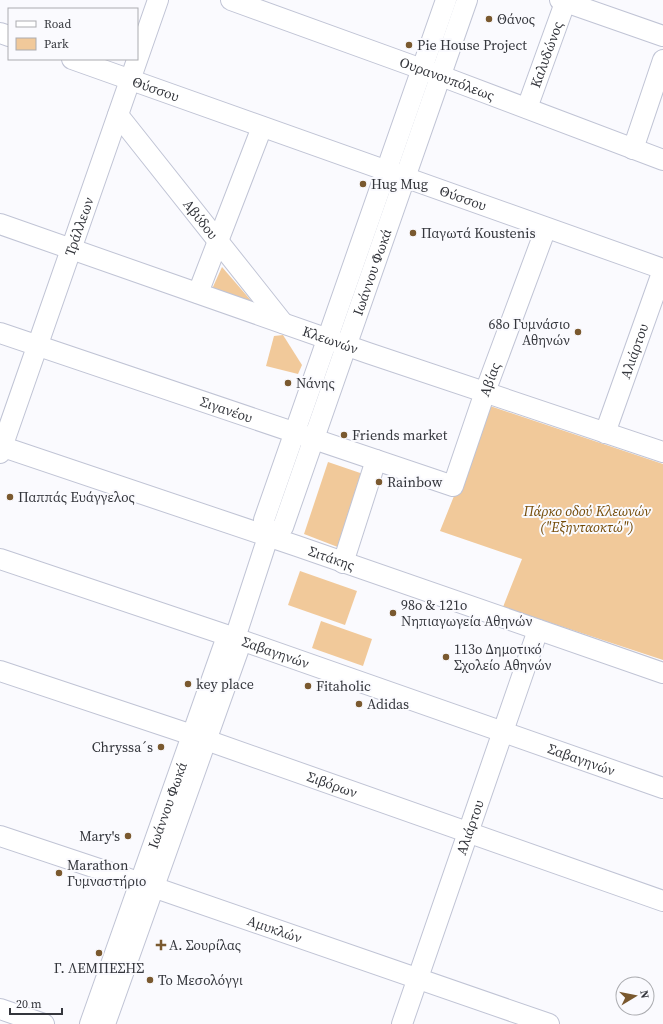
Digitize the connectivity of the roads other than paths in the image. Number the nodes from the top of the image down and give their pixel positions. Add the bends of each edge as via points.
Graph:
1 (158, 0) edge
2 (231, 0) edge
3 (446, 0) edge
4 (467, 0) edge
5 (564, 1) edge
6 (663, 36) edge
7 (138, 57) edge
8 (75, 60) edge
9 (137, 60) edge
10 (663, 60) edge
11 (422, 69) junction
12 (441, 76) junction
13 (130, 80) junction
14 (527, 108) junction
15 (118, 115) junction
16 (262, 127) junction
17 (633, 149) junction
18 (663, 160) edge
19 (395, 175) junction
20 (0, 224) edge
21 (546, 228) junction
22 (218, 241) junction
23 (72, 248) junction
24 (663, 270) edge
25 (198, 293) junction
26 (283, 323) junction
27 (0, 333) edge
28 (328, 339) junction
29 (346, 345) junction
30 (37, 346) junction
31 (485, 392) junction
32 (295, 433) junction
33 (605, 433) junction
34 (314, 439) junction
35 (1, 448) edge
36 (663, 452) edge
37 (376, 460) junction
38 (453, 486) joint
39 (268, 537) junction
40 (0, 559) edge
41 (344, 563) junction
42 (538, 630) junction
43 (235, 638) junction
44 (0, 671) edge
45 (663, 674) edge
46 (503, 732) junction
47 (198, 738) junction
48 (663, 788) edge
49 (468, 832) junction
50 (0, 836) edge
51 (146, 885) junction
52 (663, 901) edge
53 (417, 979) junction
54 (0, 1008) edge
55 (44, 1024) edge
56 (90, 1024) edge
57 (105, 1024) edge
58 (402, 1024) edge
59 (549, 1024) edge

1 - 7 street, Τράλλεων
2 - 11 street, Ουρανουπόλεως
3 - 11 street, Ιωάννου Φωκά
4 - 12 street, Ιωάννου Φωκά
5 - 6 street
5 - 14 street, Καλυδώνος
8 - 13 street, Θύσσου
9 - 13 street, Τράλλεων
10 - 17 street
11 - 12 street, Ουρανουπόλεως
11 - 19 street, Ιωάννου Φωκά
12 - 14 street, Ουρανουπόλεως
12 - 19 street, Ιωάννου Φωκά
13 - 15 street, Τράλλεων
13 - 16 street, Θύσσου
14 - 17 street, Ουρανουπόλεως
15 - 22 street, Αβύδου
15 - 23 street, Τράλλεων
16 - 19 street, Θύσσου
16 - 22 street
17 - 18 street, Ουρανουπόλεως
19 - 21 street, Θύσσου
19 - 28 street, Ιωάννου Φωκά
19 - 29 street, Ιωάννου Φωκά
20 - 23 street, Κλεωνών
21 - 24 street, Θύσσου
21 - 31 street, Αβίας
22 - 25 street
22 - 26 street, Αβύδου
23 - 25 street, Κλεωνών
23 - 30 street, Τράλλεων
24 - 33 street, Αλιάρτου
25 - 26 street, Κλεωνών
26 - 28 street, Κλεωνών
27 - 30 street, Σιγανέου
28 - 29 street, Κλεωνών
28 - 32 street, Ιωάννου Φωκά
29 - 31 street, Κλεωνών
29 - 34 street, Ιωάννου Φωκά
30 - 32 street, Σιγανέου
30 - 35 street, Τράλλεων
31 - 33 street, Κλεωνών
31 - 38 street, Αβίας
32 - 34 street, Σιγανέου
32 - 39 street, Ιωάννου Φωκά via 264,520
33 - 36 street, Κλεωνών
34 - 37 street, Σιγανέου
34 - 39 street, Ιωάννου Φωκά via 283,527
35 - 39 street, Σιτάκης
37 - 38 street, Σιγανέου
37 - 41 street
39 - 41 street, Σιτάκης
39 - 43 street, Ιωάννου Φωκά
40 - 43 street, Σαβαγηνών
41 - 42 street, Σιτάκης
42 - 45 street, Σιτάκης
42 - 46 street, Αλιάρτου
43 - 46 street, Σαβαγηνών
43 - 47 street, Ιωάννου Φωκά via 225,642
44 - 47 street, Σιβόρων
46 - 48 street, Σαβαγηνών
46 - 49 street, Αλιάρτου
47 - 49 street, Σιβόρων
47 - 51 street, Ιωάννου Φωκά
49 - 52 street, Σιβόρων
49 - 53 street, Αλιάρτου
50 - 51 street, Αμυκλών
51 - 53 street, Αμυκλών
51 - 56 street, Ιωάννου Φωκά
51 - 57 street, Ιωάννου Φωκά
53 - 58 street, Αλιάρτου
53 - 59 street, Αμυκλών
54 - 55 street

